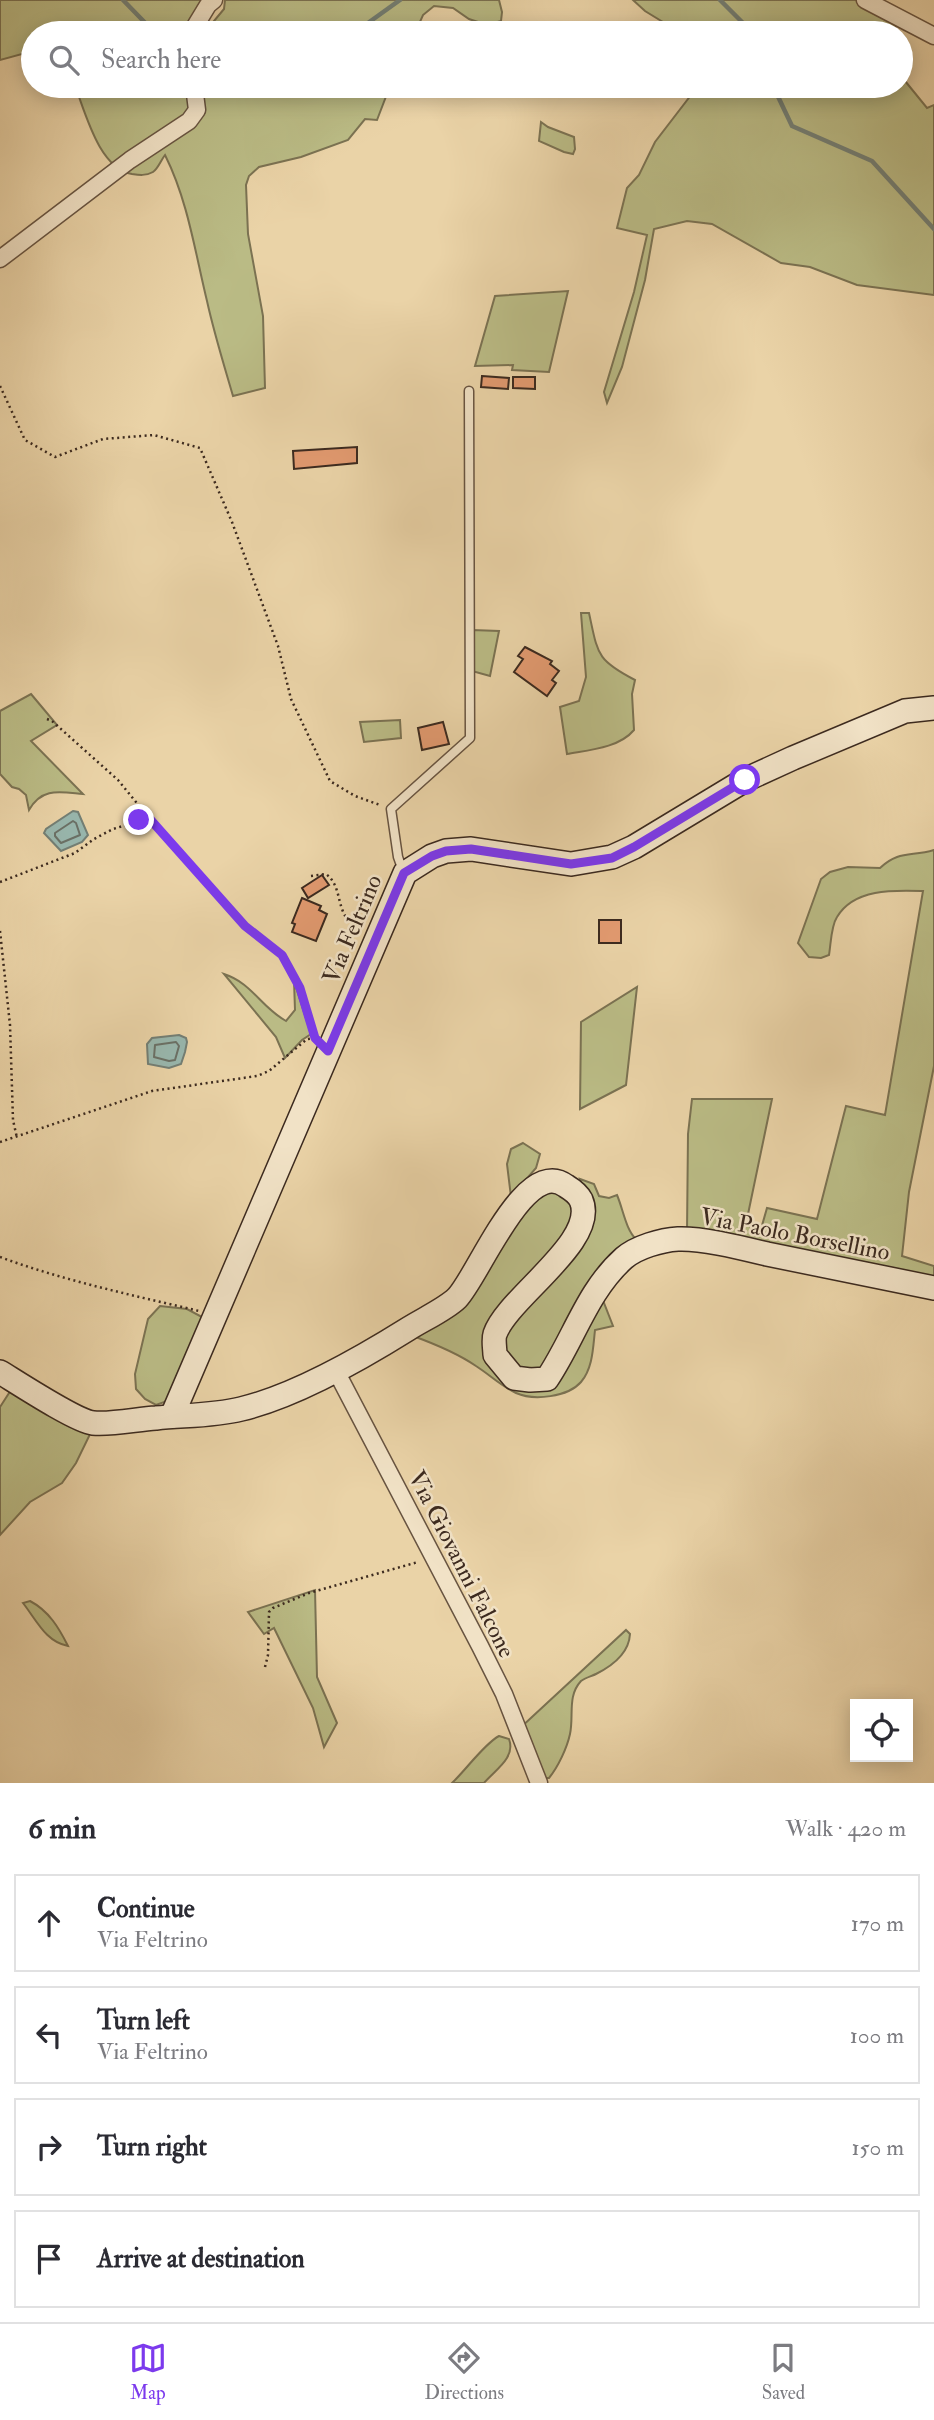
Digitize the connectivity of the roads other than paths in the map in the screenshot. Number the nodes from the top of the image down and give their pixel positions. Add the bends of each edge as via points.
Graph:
1 (214, 0) edge
2 (865, 0) edge
3 (198, 21) edge
4 (905, 21) edge
5 (913, 25) edge
6 (934, 36) edge
7 (196, 98) edge
8 (0, 259) edge
9 (469, 391) dead end
10 (934, 708) edge
11 (404, 873) junction
12 (934, 1288) edge
13 (336, 1371) junction
14 (0, 1372) edge
15 (172, 1416) junction
16 (539, 1783) edge

1 - 3 street
2 - 4 street
5 - 6 street
7 - 8 street via 197,110 189,121
9 - 11 lane via 470,738 391,809
10 - 11 street, Via Feltrino via 905,711 745,780 612,858 571,864 471,849 432,856
11 - 15 street, Via Feltrino via 322,1044
12 - 13 street, Via Paolo Borsellino via 737,1247 680,1239 657,1242 625,1257 607,1279 588,1303 547,1378 514,1378 495,1355 495,1335 514,1306 575,1240 582,1217 582,1201 576,1194 549,1180 530,1189 512,1211 457,1298
13 - 15 street, Via Paolo Borsellino via 240,1409
13 - 16 street, Via Giovanni Falcone via 504,1695
14 - 15 street, Via Paolo Borsellino via 92,1423

